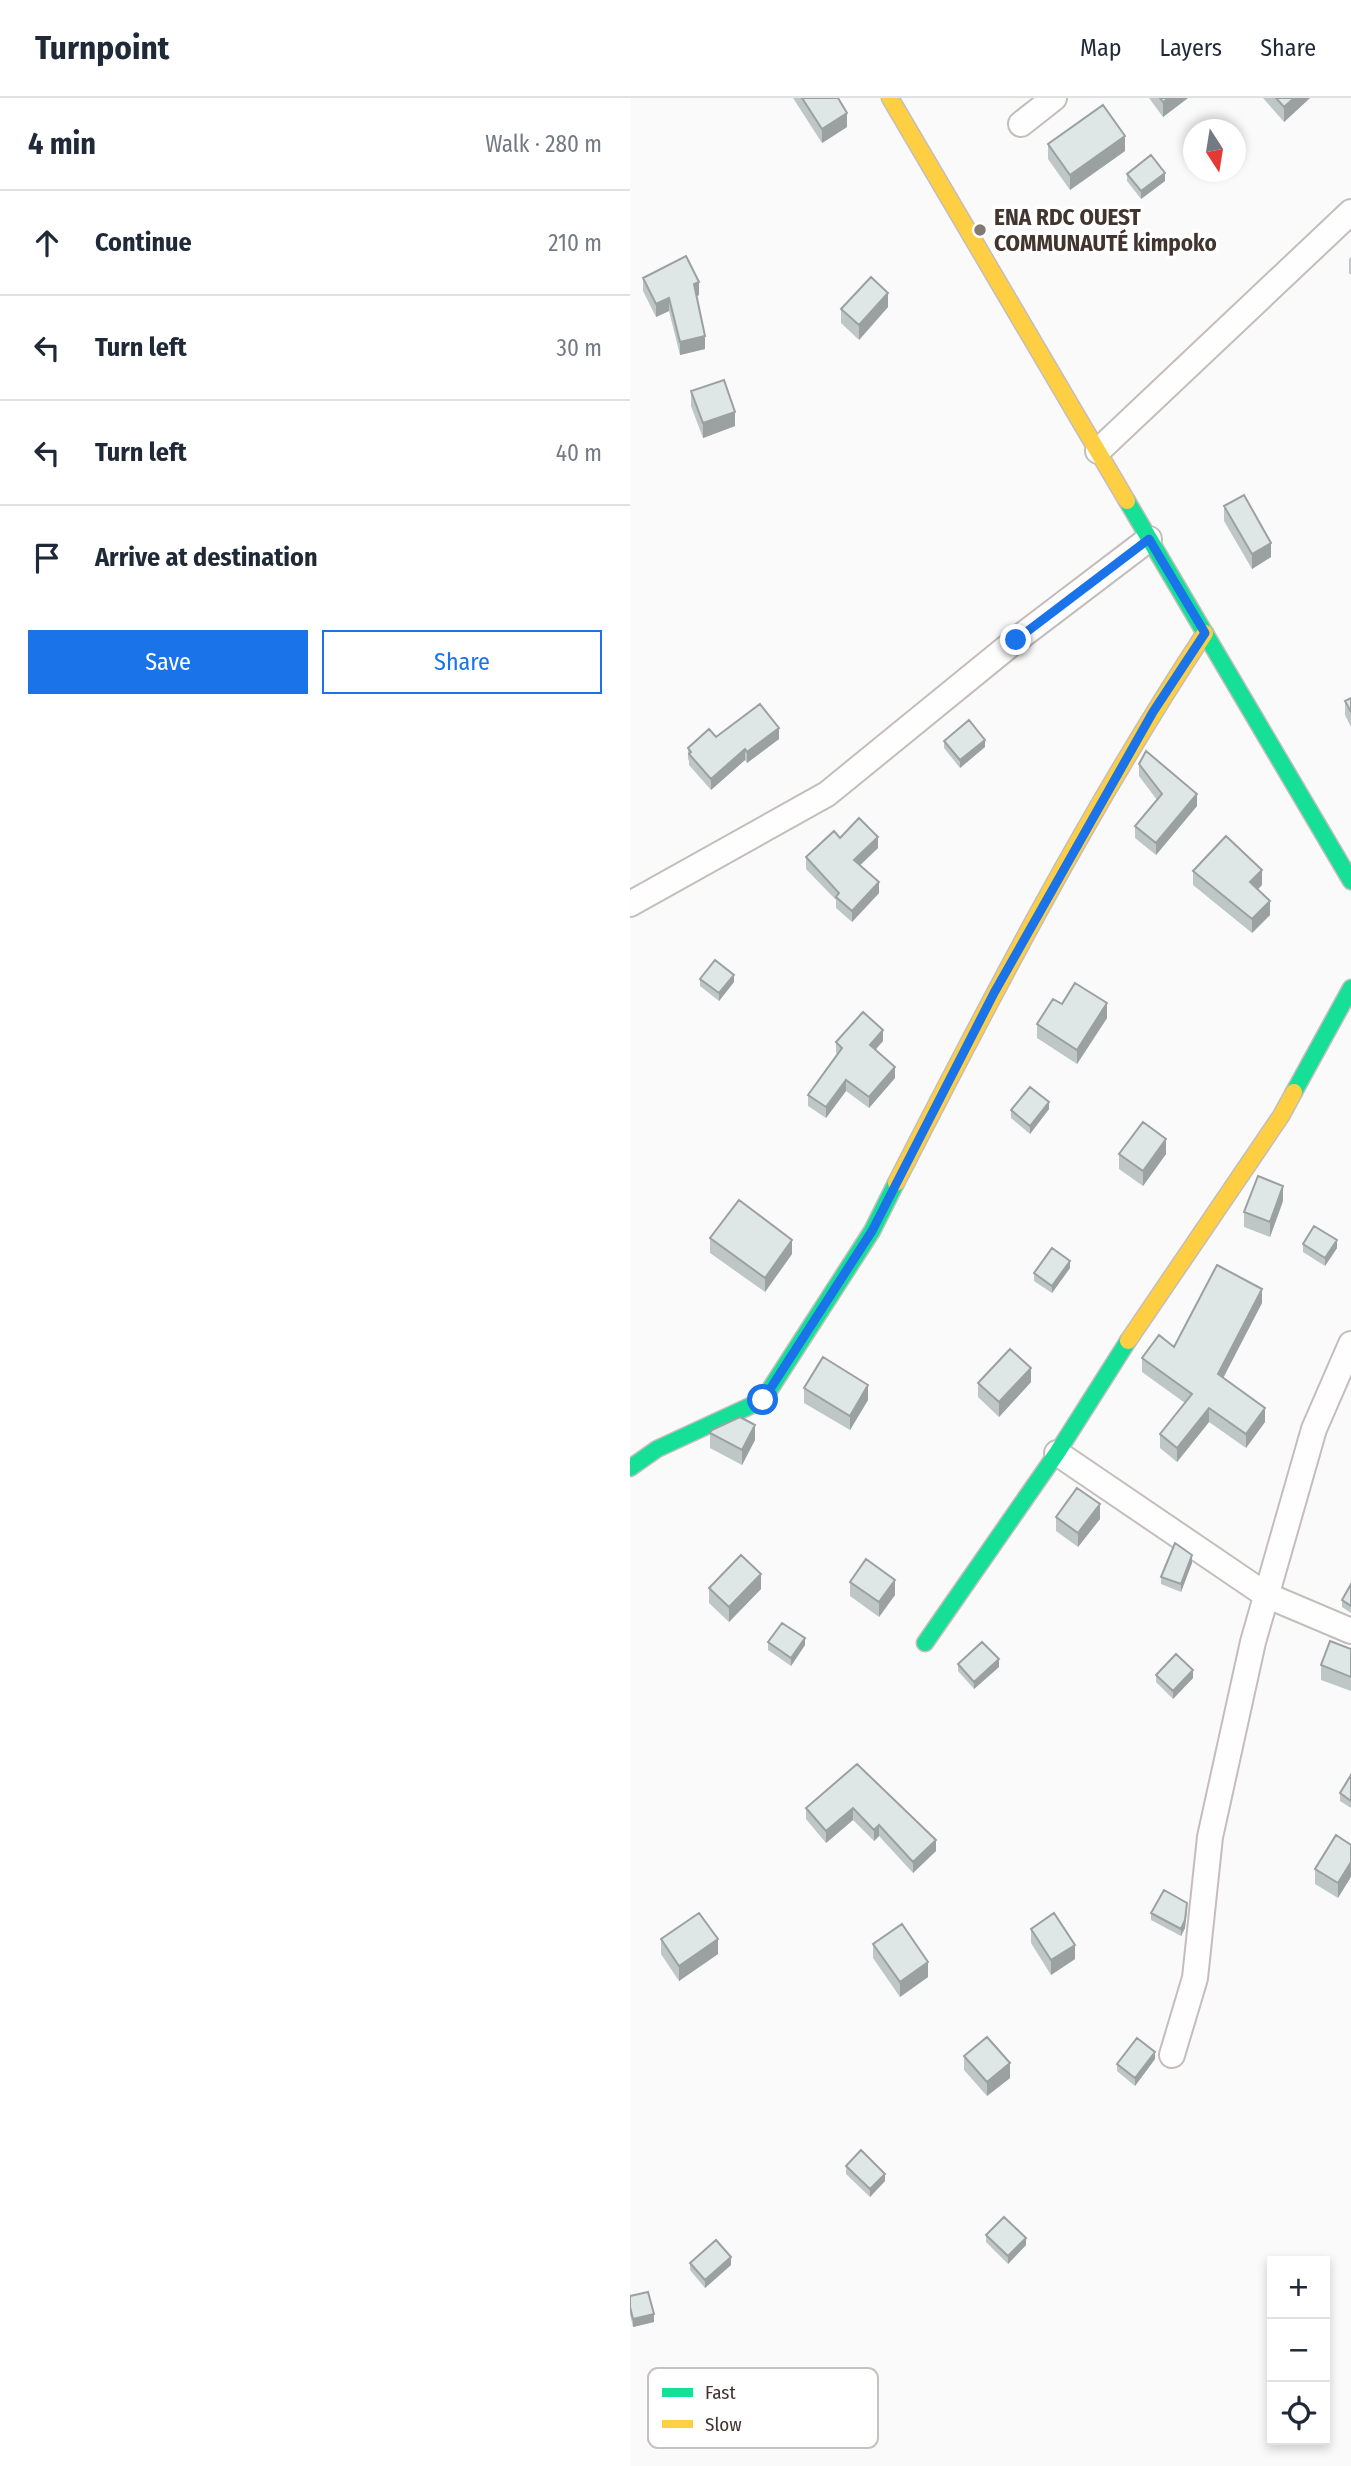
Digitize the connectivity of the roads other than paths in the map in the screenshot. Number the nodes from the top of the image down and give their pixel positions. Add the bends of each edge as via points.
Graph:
1 (890, 98) edge
2 (1054, 98) edge
3 (1021, 124) dead end
4 (1351, 212) edge
5 (1098, 451) junction
6 (1149, 539) junction
7 (1205, 633) junction
8 (1351, 881) edge
9 (630, 904) edge
10 (1351, 988) edge
11 (1351, 1345) edge
12 (1057, 1453) junction
13 (630, 1468) edge
14 (1266, 1595) junction
15 (1351, 1630) edge
16 (925, 1643) dead end
17 (1172, 2055) dead end

1 - 5 street
2 - 3 street
4 - 5 street
5 - 6 street
6 - 7 street
6 - 9 street via 827,794
7 - 8 street
7 - 13 street via 1153,712 994,993 872,1231 763,1400 656,1448
10 - 12 street via 1282,1116 1138,1325
11 - 14 street via 1314,1429
12 - 14 street
12 - 16 street
14 - 15 street
14 - 17 street via 1210,1837 1195,1978

